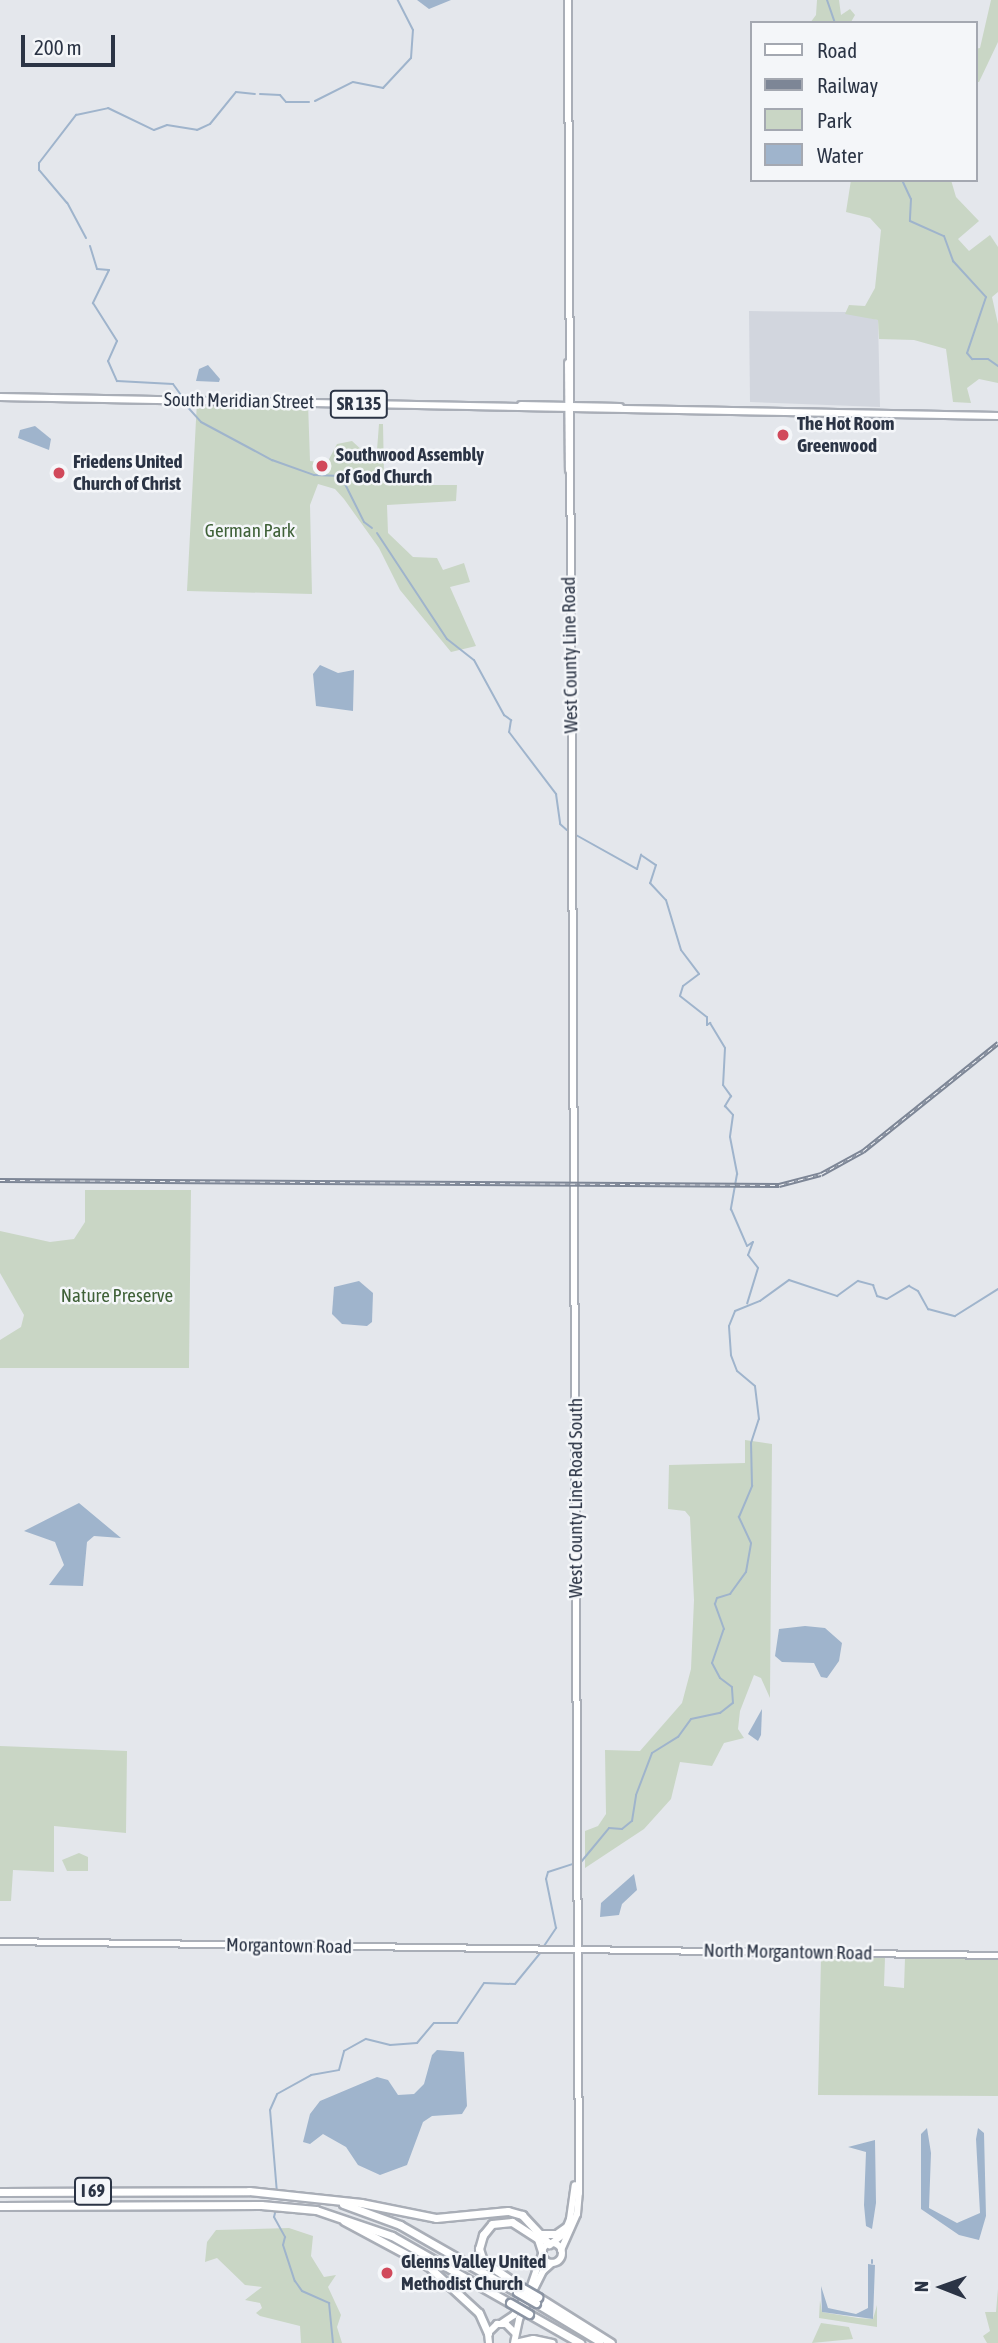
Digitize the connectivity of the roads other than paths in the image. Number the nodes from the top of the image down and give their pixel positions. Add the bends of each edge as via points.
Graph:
1 (568, 0) edge
2 (0, 397) edge
3 (568, 406) junction
4 (998, 415) edge
5 (572, 840) joint
6 (0, 1941) edge
7 (578, 1950) junction
8 (998, 1955) edge
9 (578, 2156) junction
10 (0, 2192) edge
11 (302, 2194) junction
12 (0, 2206) edge
13 (324, 2212) junction
14 (566, 2227) junction
15 (537, 2231) junction
16 (551, 2244) junction
17 (561, 2250) junction
18 (542, 2253) junction
19 (552, 2263) junction
20 (519, 2289) junction
21 (537, 2300) junction
22 (502, 2323) junction
23 (488, 2333) junction
24 (515, 2333) junction
25 (489, 2343) edge
26 (515, 2343) edge
27 (552, 2343) edge
28 (580, 2343) edge
29 (603, 2343) edge
30 (611, 2343) edge

1 - 3 main road, West County Line Road
2 - 3 main road, South Meridian Street / SR 135
3 - 4 main road, SR 135
3 - 5 main road, West County Line Road
5 - 7 main road, West County Line Road South
6 - 7 main road, Morgantown Road
7 - 8 main road, North Morgantown Road
7 - 9 main road, West County Line Road South
9 - 14 main road, West County Line Road South via 573,2208
9 - 17 main road, West County Line Road South via 579,2206
10 - 11 highway, I 69
11 - 15 highway via 436,2218 508,2211 522,2216
11 - 20 highway, I 69 via 392,2222
12 - 13 highway, I 69 via 261,2205
13 - 23 highway via 389,2241 428,2266 479,2314
13 - 28 highway, I 69, bridge via 393,2236
14 - 15 highway via 554,2235
14 - 16 main road, West County Line Road South
15 - 16 highway
16 - 17 main road
16 - 18 main road, West County Line Road South
17 - 19 main road, West County Line Road South via 560,2259
18 - 19 main road
18 - 20 highway via 538,2239 512,2222 492,2224 482,2235 479,2249 483,2262
18 - 22 main road via 533,2282 514,2315
19 - 24 main road via 543,2271
20 - 21 highway, I 69, bridge
21 - 29 highway, I 69
21 - 30 highway
22 - 23 main road
22 - 24 main road
23 - 25 main road
24 - 26 main road
26 - 27 highway via 533,2339

